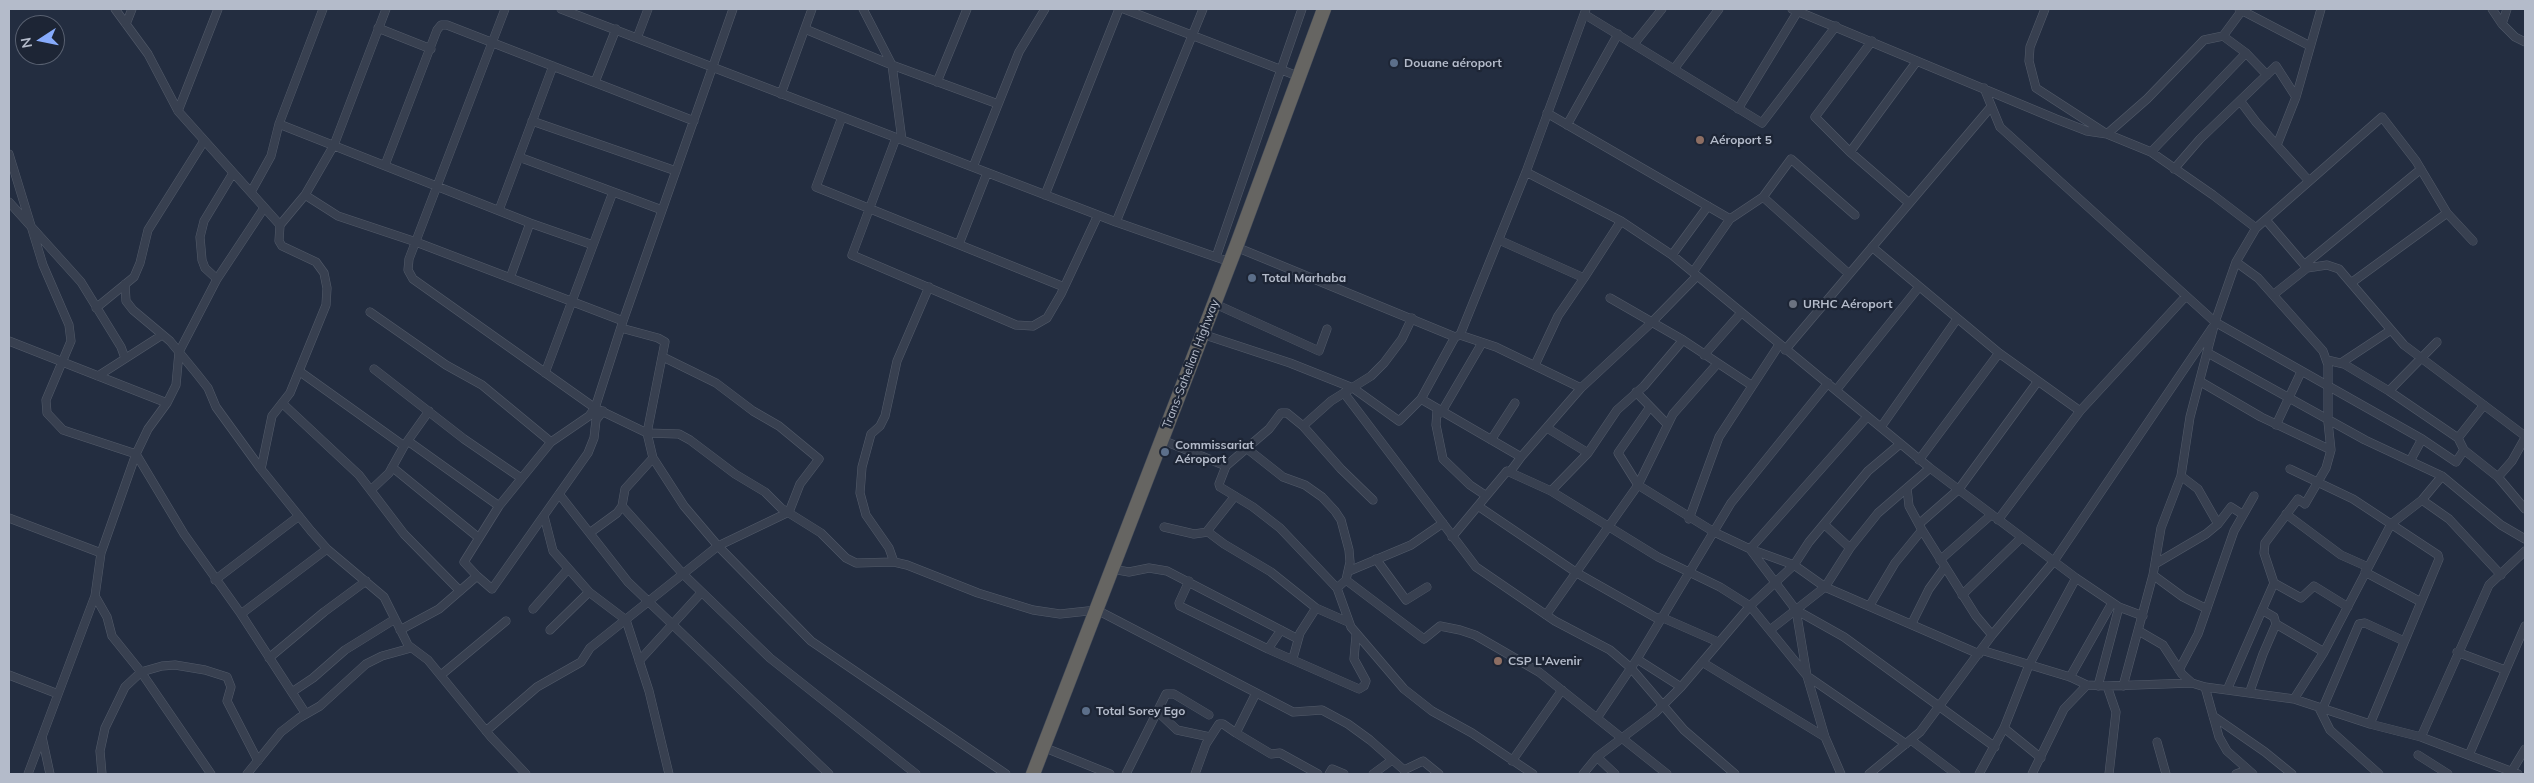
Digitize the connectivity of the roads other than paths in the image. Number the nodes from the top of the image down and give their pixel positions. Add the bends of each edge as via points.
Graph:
1 (115, 9) edge
2 (132, 9) edge
3 (218, 9) edge
4 (323, 9) edge
5 (386, 9) edge
6 (505, 9) edge
7 (561, 9) edge
8 (648, 9) edge
9 (733, 9) edge
10 (812, 9) edge
11 (863, 9) edge
12 (967, 9) edge
13 (1045, 9) edge
14 (1119, 9) edge
15 (1124, 9) edge
16 (1203, 9) edge
17 (1302, 9) edge
18 (1324, 9) edge
19 (1662, 9) edge
20 (1719, 9) edge
21 (2045, 9) edge
22 (2240, 9) edge
23 (2321, 9) edge
24 (2492, 9) edge
25 (2507, 9) edge
26 (1795, 10) edge
27 (1585, 11) edge
28 (126, 24) junction
29 (2502, 24) junction
30 (1836, 26) junction
31 (378, 28) junction
32 (616, 29) junction
33 (804, 29) junction
34 (1618, 34) junction
35 (1193, 35) junction
36 (2223, 36) junction
37 (637, 38) junction
38 (1872, 41) junction
39 (2525, 42) edge
40 (491, 43) junction
41 (1634, 44) junction
42 (2310, 46) junction
43 (431, 49) junction
44 (2246, 53) junction
45 (1917, 60) junction
46 (892, 65) junction
47 (553, 66) junction
48 (712, 68) junction
49 (1674, 69) junction
50 (1282, 70) junction
51 (2267, 75) junction
52 (1300, 77) junction
53 (595, 82) junction
54 (937, 82) junction
55 (1984, 88) junction
56 (781, 94) junction
57 (2296, 97) junction
58 (2241, 102) junction
59 (998, 104) junction
60 (1738, 108) junction
61 (1990, 108) junction
62 (178, 111) junction
63 (1547, 113) junction
64 (842, 117) junction
65 (532, 121) junction
66 (694, 121) junction
67 (279, 124) junction
68 (1567, 125) junction
69 (2107, 134) junction
70 (899, 139) junction
71 (204, 141) junction
72 (334, 145) junction
73 (2278, 145) junction
74 (1850, 152) junction
75 (2151, 152) junction
76 (9, 154) edge
77 (519, 157) junction
78 (385, 165) junction
79 (973, 167) junction
80 (2174, 169) junction
81 (2421, 169) junction
82 (676, 171) junction
83 (1526, 172) junction
84 (988, 173) junction
85 (233, 174) junction
86 (2309, 181) junction
87 (437, 185) junction
88 (250, 192) junction
89 (613, 192) junction
90 (305, 195) junction
91 (1045, 195) junction
92 (1764, 197) junction
93 (9, 202) edge
94 (1909, 203) junction
95 (1708, 206) junction
96 (264, 208) junction
97 (870, 209) junction
98 (499, 210) junction
99 (662, 210) junction
100 (2448, 213) junction
101 (1098, 215) junction
102 (1855, 215) dead end
103 (1730, 219) junction
104 (2266, 220) junction
105 (1620, 221) junction
106 (1116, 222) junction
107 (530, 223) junction
108 (29, 224) junction
109 (280, 225) junction
110 (2256, 228) junction
111 (1498, 240) junction
112 (2473, 241) dead end
113 (416, 242) junction
114 (959, 244) junction
115 (593, 245) junction
116 (1236, 247) junction
117 (1872, 247) junction
118 (1672, 255) junction
119 (1216, 257) junction
120 (1230, 262) junction
121 (2236, 262) junction
122 (2305, 266) junction
123 (1695, 274) junction
124 (1849, 274) junction
125 (510, 278) junction
126 (1584, 278) junction
127 (217, 279) junction
128 (2351, 283) junction
129 (125, 284) junction
130 (929, 287) junction
131 (1064, 287) junction
132 (1919, 287) junction
133 (2273, 295) junction
134 (2186, 296) junction
135 (1610, 298) dead end
136 (572, 302) junction
137 (1214, 303) junction
138 (96, 308) junction
139 (370, 312) dead end
140 (1740, 313) junction
141 (1412, 318) junction
142 (1957, 319) junction
143 (2215, 322) junction
144 (1651, 323) junction
145 (622, 324) junction
146 (1327, 329) dead end
147 (2391, 330) junction
148 (1202, 334) junction
149 (162, 335) junction
150 (1457, 336) junction
151 (1683, 340) junction
152 (9, 341) edge
153 (1482, 342) junction
154 (2437, 342) dead end
155 (1782, 347) junction
156 (179, 352) junction
157 (1999, 353) junction
158 (2208, 353) junction
159 (663, 356) junction
160 (1704, 356) junction
161 (125, 358) junction
162 (2420, 358) junction
163 (2327, 360) junction
164 (61, 361) junction
165 (2341, 363) junction
166 (1717, 364) junction
167 (1535, 365) junction
168 (374, 368) dead end
169 (299, 371) junction
170 (2300, 372) junction
171 (545, 373) junction
172 (98, 376) junction
173 (2038, 381) junction
174 (2201, 382) junction
175 (1828, 383) junction
176 (1751, 385) junction
177 (2328, 387) junction
178 (1353, 388) junction
179 (1581, 388) junction
180 (1837, 389) junction
181 (2390, 390) junction
182 (1636, 392) junction
183 (1344, 393) junction
184 (2288, 398) junction
185 (1421, 399) junction
186 (167, 402) junction
187 (282, 403) junction
188 (1516, 404) dead end
189 (2484, 405) junction
190 (1650, 407) junction
191 (599, 410) junction
192 (429, 411) junction
193 (2080, 411) junction
194 (1439, 412) junction
195 (1867, 417) junction
196 (2328, 420) junction
197 (2525, 423) edge
198 (1667, 424) junction
199 (2276, 425) junction
200 (1303, 426) junction
201 (1881, 427) junction
202 (1547, 428) junction
203 (2519, 430) junction
204 (647, 433) junction
205 (2525, 437) edge
206 (2458, 438) junction
207 (2422, 439) junction
208 (1162, 440) junction
209 (1491, 440) junction
210 (551, 442) junction
211 (406, 444) junction
212 (1900, 444) junction
213 (1245, 447) junction
214 (2331, 450) junction
215 (2464, 450) junction
216 (1588, 453) junction
217 (136, 454) junction
218 (1521, 457) junction
219 (653, 458) junction
220 (1919, 460) junction
221 (2410, 461) junction
222 (1226, 466) junction
223 (392, 467) junction
224 (1930, 468) junction
225 (2290, 468) dead end
226 (261, 469) junction
227 (1510, 472) junction
228 (2181, 476) junction
229 (2442, 476) junction
230 (2498, 477) junction
231 (521, 478) junction
232 (2318, 484) junction
233 (1638, 485) junction
234 (1907, 488) junction
235 (1958, 489) junction
236 (371, 490) junction
237 (1551, 491) junction
238 (559, 494) junction
239 (1485, 495) junction
240 (1235, 496) junction
241 (2254, 496) dead end
242 (1373, 500) dead end
243 (2422, 500) junction
244 (499, 506) junction
245 (622, 506) junction
246 (1478, 506) junction
247 (2525, 510) edge
248 (789, 512) junction
249 (2242, 514) junction
250 (2286, 514) junction
251 (299, 516) junction
252 (544, 516) junction
253 (9, 518) edge
254 (1994, 518) junction
255 (1689, 519) junction
256 (1442, 523) junction
257 (2218, 524) junction
258 (2391, 524) junction
259 (1824, 525) junction
260 (1164, 527) dead end
261 (1608, 527) junction
262 (1920, 527) junction
263 (591, 532) junction
264 (1208, 532) junction
265 (1714, 532) junction
266 (1452, 537) junction
267 (479, 538) junction
268 (2021, 538) junction
269 (2525, 539) edge
270 (718, 546) junction
271 (1850, 548) junction
272 (327, 549) junction
273 (1750, 549) junction
274 (2525, 551) edge
275 (101, 553) junction
276 (1376, 559) junction
277 (1940, 560) junction
278 (2054, 561) junction
279 (894, 562) junction
280 (2155, 564) junction
281 (1794, 565) junction
282 (1945, 567) junction
283 (568, 569) junction
284 (1112, 569) junction
285 (2367, 569) junction
286 (1349, 571) junction
287 (1690, 572) junction
288 (1577, 573) junction
289 (682, 574) junction
290 (2153, 575) junction
291 (2501, 575) junction
292 (476, 576) junction
293 (2076, 578) junction
294 (215, 580) junction
295 (1346, 580) junction
296 (366, 581) junction
297 (1189, 581) junction
298 (1775, 583) junction
299 (2274, 583) junction
300 (1427, 587) dead end
301 (1826, 587) junction
302 (1337, 588) junction
303 (460, 592) junction
304 (589, 592) junction
305 (701, 592) junction
306 (95, 596) junction
307 (1962, 596) junction
308 (648, 602) junction
309 (2421, 602) junction
310 (1870, 605) junction
311 (2115, 605) junction
312 (1750, 606) junction
313 (2348, 607) junction
314 (1316, 608) junction
315 (2207, 608) junction
316 (533, 609) dead end
317 (1097, 610) junction
318 (1796, 610) junction
319 (2262, 610) junction
320 (241, 614) junction
321 (1546, 614) junction
322 (2143, 616) junction
323 (1660, 618) junction
324 (395, 619) junction
325 (626, 620) junction
326 (506, 621) dead end
327 (1348, 622) junction
328 (1912, 623) junction
329 (2276, 624) junction
330 (672, 625) junction
331 (2525, 626) edge
332 (400, 630) junction
333 (550, 630) dead end
334 (1280, 630) junction
335 (1770, 630) junction
336 (2139, 632) junction
337 (1356, 635) junction
338 (1992, 635) junction
339 (1298, 640) junction
340 (2404, 641) junction
341 (1718, 642) junction
342 (411, 648) junction
343 (1268, 649) junction
344 (1980, 652) junction
345 (2324, 652) junction
346 (2457, 652) junction
347 (269, 658) junction
348 (1293, 658) junction
349 (1636, 659) junction
350 (639, 661) junction
351 (1702, 662) junction
352 (2029, 665) junction
353 (1631, 668) junction
354 (2179, 670) junction
355 (2505, 670) junction
356 (141, 672) junction
357 (9, 675) edge
358 (441, 675) junction
359 (1807, 676) junction
360 (2070, 677) junction
361 (2192, 683) junction
362 (2087, 685) junction
363 (2098, 686) junction
364 (2107, 686) junction
365 (2123, 686) junction
366 (1682, 687) junction
367 (2205, 687) junction
368 (1562, 690) junction
369 (2227, 690) junction
370 (2250, 691) junction
371 (292, 692) junction
372 (1256, 693) junction
373 (58, 694) junction
374 (2294, 699) junction
375 (1662, 706) junction
376 (1939, 708) junction
377 (2320, 709) junction
378 (1157, 711) junction
379 (306, 714) junction
380 (1209, 715) dead end
381 (2213, 716) junction
382 (1597, 718) junction
383 (2370, 724) junction
384 (2004, 728) junction
385 (486, 731) junction
386 (1236, 733) junction
387 (42, 736) junction
388 (1210, 736) junction
389 (1825, 737) junction
390 (2420, 737) junction
391 (1620, 738) junction
392 (1908, 742) junction
393 (2157, 742) dead end
394 (1043, 747) junction
395 (1994, 747) junction
396 (2525, 749) edge
397 (2418, 755) dead end
398 (2469, 755) junction
399 (1597, 757) junction
400 (2041, 758) junction
401 (1392, 760) junction
402 (258, 761) junction
403 (1512, 761) junction
404 (2250, 772) edge
405 (2513, 773) edge
406 (28, 774) edge
407 (50, 774) edge
408 (102, 774) edge
409 (211, 774) edge
410 (247, 774) edge
411 (526, 774) edge
412 (669, 774) edge
413 (829, 774) edge
414 (916, 774) edge
415 (1006, 774) edge
416 (1033, 774) edge
417 (1110, 774) edge
418 (1126, 774) edge
419 (1195, 774) edge
420 (1318, 774) edge
421 (1329, 774) edge
422 (1344, 774) edge
423 (1373, 774) edge
424 (1439, 774) edge
425 (1533, 774) edge
426 (1583, 774) edge
427 (1615, 774) edge
428 (1666, 774) edge
429 (1735, 774) edge
430 (1841, 774) edge
431 (1869, 774) edge
432 (1956, 774) edge
433 (1979, 774) edge
434 (2032, 774) edge
435 (2109, 774) edge
436 (2166, 774) edge
437 (2236, 774) edge
438 (2292, 774) edge
439 (2380, 774) edge
440 (2448, 774) edge

1 - 28 street
2 - 28 street
3 - 62 street
4 - 67 street
5 - 31 street
6 - 40 street
7 - 32 street
8 - 37 street
9 - 48 street
10 - 33 street
11 - 46 street
12 - 54 street
13 - 59 street via 1018,52
14 - 91 street
15 - 35 street
16 - 35 street
17 - 50 street
18 - 52 highway, Trans-Sahelian Highway
19 - 41 street
20 - 49 street
21 - 69 street via 2029,54 2036,88
22 - 36 street
22 - 42 street
23 - 42 street
24 - 29 street
25 - 29 street
26 - 30 street
26 - 60 street
27 - 34 street
27 - 63 street
28 - 62 street via 148,54
29 - 39 street
30 - 38 street
30 - 60 street via 1762,123
31 - 43 street
31 - 72 street
32 - 37 street
32 - 53 street
33 - 46 street
33 - 56 street
34 - 41 street
34 - 68 street
35 - 50 street
35 - 106 street
36 - 44 street
36 - 69 street via 2204,40 2148,100
37 - 48 street
38 - 45 street
38 - 74 street via 1815,117
40 - 43 street via 447,25 436,30
40 - 47 street
40 - 87 street
41 - 49 street
42 - 57 street
43 - 78 street
44 - 51 street
44 - 75 street
45 - 55 street
45 - 74 street
46 - 54 street
46 - 70 street
47 - 53 street
47 - 65 street
48 - 56 street
48 - 66 street
49 - 60 street
50 - 52 street
50 - 119 street
51 - 57 street via 2276,66
51 - 58 street
52 - 116 highway, Trans-Sahelian Highway
53 - 66 street
54 - 59 street
55 - 61 street
55 - 69 street via 2079,128
56 - 64 street
57 - 73 street
58 - 73 street
58 - 80 street via 2200,139
59 - 79 street
61 - 94 street
61 - 134 street via 2000,127
62 - 71 street
63 - 68 street
63 - 83 street
64 - 70 street
64 - 97 street via 816,187
65 - 77 street
65 - 82 street
66 - 82 street
67 - 72 street
67 - 88 street via 271,156
68 - 95 street
69 - 75 street
70 - 79 street
70 - 97 street
71 - 85 street
71 - 129 street via 148,230 137,271
72 - 78 street
72 - 90 street
73 - 86 street
74 - 94 street
75 - 80 street
76 - 108 street
77 - 89 street
77 - 98 street
78 - 87 street
79 - 84 street
80 - 110 street
81 - 86 street via 2382,117
81 - 100 street
81 - 122 street
82 - 99 street
83 - 105 street
83 - 111 street
84 - 91 street
84 - 114 street
85 - 88 street
85 - 127 street via 204,221 200,237 205,268
86 - 104 street
87 - 98 street
87 - 113 street
88 - 96 street
89 - 99 street
89 - 115 street
90 - 109 street
90 - 113 street via 338,216
91 - 101 street
92 - 102 street via 1791,159
92 - 103 street
92 - 124 street
93 - 108 street
94 - 117 street
95 - 103 street
95 - 118 street
96 - 109 street
96 - 127 street
97 - 114 street
97 - 130 street via 852,255
98 - 107 street
99 - 145 street
100 - 112 street
100 - 128 street
101 - 106 street
101 - 131 street
103 - 123 street
104 - 110 street
104 - 122 street
105 - 118 street
105 - 126 street
106 - 119 street
107 - 115 street
107 - 125 street
108 - 138 street via 81,282
108 - 164 street via 47,276 70,326 71,341
109 - 169 street via 279,241 282,246 316,262 324,273 327,288 326,305
110 - 121 street
111 - 126 street
111 - 150 street
113 - 125 street
113 - 171 street via 409,259 408,270 412,279
114 - 131 street
115 - 136 street
116 - 120 highway, Trans-Sahelian Highway
116 - 141 street
117 - 124 street
117 - 132 street
118 - 123 street
119 - 120 street
120 - 137 highway, Trans-Sahelian Highway
121 - 133 street via 2258,278
121 - 143 street
122 - 128 street via 2327,265 2339,269
122 - 133 street
123 - 140 street
123 - 144 street
124 - 155 street
125 - 136 street
126 - 167 street via 1558,316
127 - 156 street
128 - 147 street
129 - 138 street
129 - 149 street via 126,301
130 - 131 street via 1024,327 1046,318
130 - 279 street via 897,361 885,416 880,426 870,434 862,467 860,494 866,515 889,548
132 - 142 street
132 - 180 street
133 - 163 street
134 - 143 street
134 - 193 street
135 - 144 street
136 - 145 street
136 - 171 street
137 - 146 street via 1319,350
137 - 148 highway, Trans-Sahelian Highway
138 - 161 street
139 - 210 street via 446,365 482,384
140 - 155 street
140 - 160 street
141 - 150 street
141 - 178 street via 1402,339 1384,363
142 - 157 street
142 - 201 street
143 - 158 street
143 - 170 street
143 - 278 street
144 - 151 street
144 - 179 street
145 - 159 street via 662,339 665,342
145 - 191 street
147 - 162 street
147 - 165 street
148 - 178 street
148 - 208 highway, Trans-Sahelian Highway
149 - 156 street
149 - 161 street
150 - 153 street
150 - 185 street
151 - 160 street
151 - 182 street
152 - 164 street
153 - 167 street
153 - 194 street
154 - 162 street
155 - 175 street
155 - 176 street
156 - 186 street via 176,385
156 - 226 street via 208,388 216,407
157 - 173 street
157 - 220 street
158 - 174 street
158 - 184 street
159 - 204 street
159 - 248 street via 716,382 819,459 800,484
160 - 166 street
161 - 172 street
162 - 181 street
162 - 189 street
163 - 165 street
163 - 177 street
164 - 172 street
164 - 217 street via 45,405 57,427
165 - 181 street
166 - 176 street
166 - 198 street
167 - 179 street
168 - 192 street
169 - 187 street
169 - 211 street
170 - 177 street
170 - 184 street
171 - 191 street
172 - 186 street
173 - 193 street
173 - 235 street
174 - 199 street
174 - 228 street via 2190,417
175 - 180 street
175 - 265 street via 1731,503
176 - 255 street via 1719,437
177 - 196 street
177 - 207 street
178 - 183 street
178 - 185 street via 1399,421
179 - 202 street
180 - 195 street
181 - 206 street
182 - 190 street
182 - 216 street via 1617,410
183 - 200 street
183 - 256 street
184 - 196 street
184 - 199 street
185 - 194 street
186 - 217 street
187 - 226 street via 272,416
187 - 236 street via 349,464
188 - 209 street
189 - 203 street
189 - 206 street
190 - 198 street
190 - 233 street via 1618,453
191 - 204 street
191 - 210 street
191 - 238 street via 588,453
192 - 211 street
192 - 231 street
193 - 254 street
194 - 209 street
194 - 239 street via 1436,424 1443,459
195 - 201 street
195 - 273 street
196 - 214 street
196 - 221 street
197 - 203 street
198 - 233 street
199 - 214 street
200 - 213 street via 1287,413 1281,413 1264,433
200 - 242 street
201 - 212 street
202 - 216 street
202 - 218 street
203 - 205 street
204 - 219 street
204 - 248 street via 679,434 690,440
205 - 230 street via 2512,461
206 - 215 street
207 - 215 street via 2456,462
207 - 221 street
208 - 222 street
208 - 284 highway, Trans-Sahelian Highway
209 - 218 street
210 - 231 street
211 - 223 street
211 - 244 street
212 - 220 street
212 - 259 street via 1868,471
213 - 222 street
213 - 286 street via 1283,477 1322,497 1335,511 1348,540
214 - 232 street
215 - 230 street
216 - 237 street
217 - 275 street
217 - 294 street
218 - 227 street
219 - 245 street via 625,488
219 - 270 street via 684,506
220 - 224 street
221 - 229 street
222 - 240 street via 1219,485
223 - 236 street
223 - 267 street
224 - 234 street
224 - 235 street
225 - 232 street
226 - 251 street
227 - 237 street
227 - 239 street via 1507,471
228 - 257 street via 2198,489
228 - 280 street via 2161,528
229 - 243 street
229 - 269 street via 2501,526
230 - 247 street
231 - 244 street
232 - 250 street via 2305,504 2298,499
232 - 258 street via 2353,499
233 - 255 street
233 - 261 street
234 - 262 street via 1909,506
234 - 271 street via 1878,512
235 - 254 street
235 - 262 street
236 - 303 street via 404,534
237 - 261 street
238 - 252 street
238 - 263 street
239 - 246 street
240 - 264 street
240 - 302 street via 1280,528
241 - 249 street
243 - 258 street
243 - 291 street via 2448,519
244 - 267 street
245 - 263 street
245 - 289 street
246 - 266 street
246 - 288 street
248 - 270 street
248 - 279 street via 821,532 846,558 856,563
249 - 257 street via 2231,507
249 - 315 street
250 - 285 street via 2341,555
250 - 299 street via 2264,548
251 - 272 street
251 - 294 street
252 - 283 street via 554,551
252 - 292 street via 492,590
253 - 275 street
254 - 268 street
254 - 277 street
255 - 265 street
256 - 266 street
256 - 276 street via 1411,545
257 - 280 street
258 - 285 street
258 - 309 street via 2438,555 2438,565
259 - 271 street
259 - 281 street
260 - 264 street via 1194,534
261 - 287 street
261 - 288 street
262 - 277 street
262 - 310 street
263 - 308 street via 628,582
264 - 314 street via 1272,572
265 - 273 street
265 - 287 street
266 - 321 street via 1476,567
267 - 292 street via 464,562
268 - 278 street
268 - 307 street
270 - 289 street
270 - 415 street via 811,641
271 - 301 street
272 - 296 street
272 - 320 street
273 - 281 street
273 - 298 street
274 - 291 street
275 - 306 street
276 - 286 street
276 - 300 street via 1406,600
277 - 282 street
278 - 293 street
278 - 338 street
279 - 317 street via 1033,610 1060,614
280 - 290 street
281 - 298 street
281 - 301 street
282 - 307 street
282 - 328 street via 1929,589
283 - 304 street
283 - 316 street
284 - 297 street via 1129,572 1157,568
284 - 317 highway, Trans-Sahelian Highway
285 - 309 street
285 - 313 street
286 - 295 street
287 - 312 street
287 - 323 street
288 - 321 street
288 - 323 street
289 - 305 street
289 - 308 street
290 - 315 street via 2182,597
290 - 322 street
291 - 346 street via 2490,584
292 - 303 street
293 - 311 street
293 - 352 street
294 - 320 street
295 - 302 street
295 - 368 street via 1424,639 1441,626 1475,635 1539,672
296 - 324 street via 384,597
296 - 347 street
297 - 334 street
297 - 343 street via 1180,606
298 - 312 street
298 - 318 street
299 - 313 street via 2302,598 2314,586
299 - 319 street
301 - 310 street
301 - 318 street
302 - 327 street
303 - 332 street via 439,610
304 - 325 street
304 - 333 street
305 - 330 street
305 - 414 street via 776,664
306 - 356 street via 107,617 112,636
306 - 373 street
307 - 338 street
308 - 325 street
308 - 330 street
309 - 340 street
310 - 328 street
311 - 322 street
311 - 360 street
311 - 363 street
312 - 335 street
312 - 341 street
313 - 345 street
314 - 327 street
314 - 339 street
315 - 354 street via 2197,637
317 - 372 street
317 - 394 highway, Trans-Sahelian Highway via 1082,641
318 - 335 street
318 - 359 street
318 - 376 street via 1844,637
319 - 329 street via 2274,617
319 - 369 street
320 - 347 street
321 - 353 street via 1610,650
322 - 336 street
323 - 341 street
323 - 349 street
324 - 332 street
324 - 371 street via 345,650
325 - 350 street
325 - 385 street via 590,648 581,662 537,687
326 - 358 street
327 - 337 street
328 - 344 street
329 - 345 street
329 - 370 street
330 - 350 street
330 - 413 street
331 - 355 street
332 - 342 street
334 - 339 street
334 - 343 street
335 - 359 street
336 - 354 street via 2163,645
336 - 365 street
337 - 348 street via 1354,659 1366,681 1362,688
337 - 403 street via 1418,701
338 - 344 street
339 - 348 street
340 - 377 street via 2365,623 2359,624
340 - 383 street
341 - 351 street
342 - 358 street
342 - 379 street via 366,664 320,706
343 - 348 street
344 - 352 street
344 - 376 street
345 - 374 street
346 - 355 street
346 - 390 street
347 - 371 street
349 - 353 street
349 - 366 street
350 - 412 street
351 - 366 street
351 - 389 street
352 - 360 street
352 - 384 street
353 - 375 street
353 - 382 street
354 - 361 street
355 - 398 street
356 - 402 street via 175,666 227,677 231,687 228,701
356 - 408 street via 125,687 105,728 100,751
356 - 409 street
357 - 373 street
358 - 385 street
359 - 389 street
359 - 392 street
360 - 362 street
361 - 365 street
361 - 367 street
362 - 363 street
362 - 400 street via 2064,709
363 - 364 street
364 - 365 street
364 - 435 street via 2116,712
366 - 375 street
367 - 369 street
367 - 381 street
368 - 382 street
368 - 403 street
369 - 370 street
370 - 374 street
371 - 379 street
372 - 386 street
372 - 401 street via 1293,712 1322,710 1348,724
373 - 387 street
374 - 377 street
375 - 391 street
375 - 429 street
376 - 392 street
376 - 395 street
377 - 383 street
377 - 439 street via 2330,730
378 - 380 street via 1163,697 1169,693
378 - 388 street via 1177,730
378 - 418 street
379 - 402 street via 281,732
381 - 404 street via 2227,751
381 - 438 street
382 - 391 street
383 - 390 street
384 - 395 street
384 - 400 street
385 - 411 street
386 - 388 street via 1221,723
386 - 420 street via 1271,754 1280,753
387 - 406 street
387 - 407 street
388 - 419 street
389 - 430 street
390 - 398 street
391 - 399 street
391 - 428 street
392 - 431 street
392 - 432 street
393 - 436 street
394 - 416 highway, Trans-Sahelian Highway
394 - 417 street
395 - 433 street
396 - 405 street
397 - 440 street
398 - 405 street
399 - 426 street
399 - 427 street
400 - 434 street
401 - 423 street
401 - 424 street via 1404,770 1423,761
402 - 410 street
403 - 425 street
404 - 437 street
421 - 422 street via 1333,769

